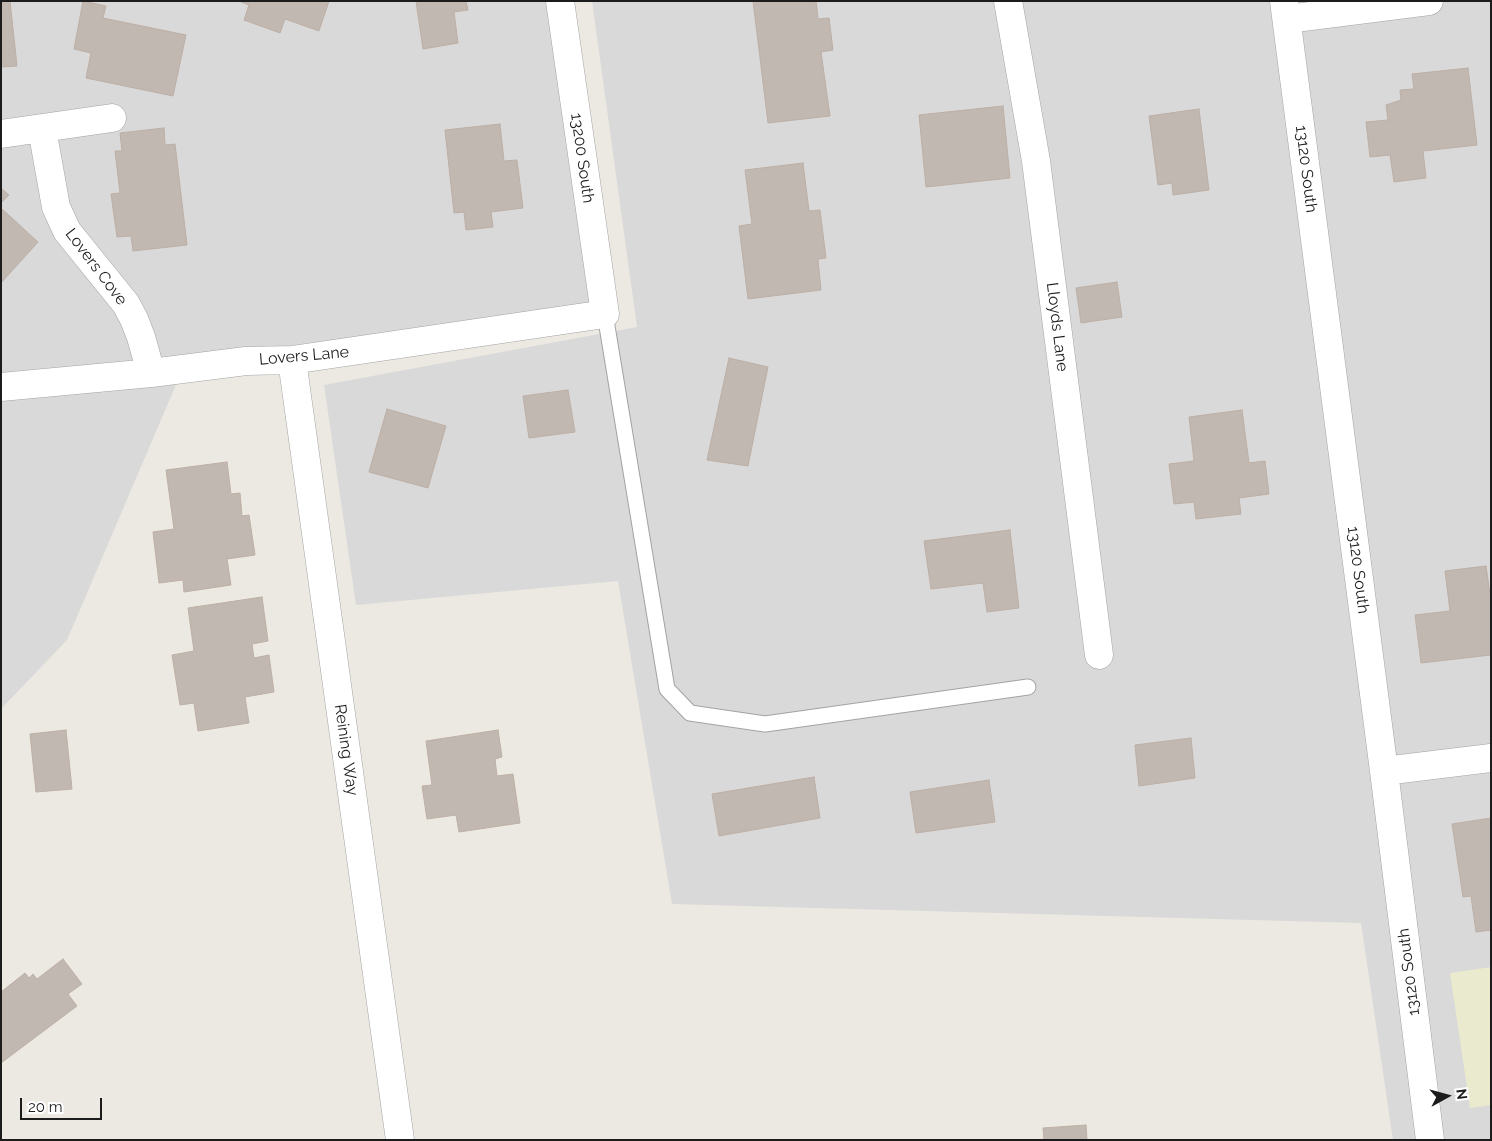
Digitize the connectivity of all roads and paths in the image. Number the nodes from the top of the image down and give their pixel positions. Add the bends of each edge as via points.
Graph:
1 (560, 1) edge
2 (1008, 1) edge
3 (1429, 1) edge
4 (1286, 10) edge
5 (112, 118) dead end
6 (42, 129) junction
7 (1, 134) edge
8 (605, 314) junction
9 (292, 360) junction
10 (151, 373) junction
11 (1, 387) edge
12 (1098, 655) dead end
13 (1028, 687) dead end
14 (1491, 758) edge
15 (1384, 770) junction
16 (404, 1140) edge
17 (1430, 1140) edge

1 - 8 street, 13200 South
2 - 12 street, Lloyds Lane via 1036,160
3 - 4 street
4 - 15 street, 13120 South
5 - 6 street
6 - 7 street
6 - 10 street, Lovers Cove via 56,207 67,231 126,304 141,337
8 - 9 street, Lovers Lane
8 - 13 lane via 667,689 690,713 765,724
9 - 10 street, Lovers Lane via 246,361
9 - 16 street, Reining Way
10 - 11 street, Lovers Lane
14 - 15 street
15 - 17 street, 13120 South

